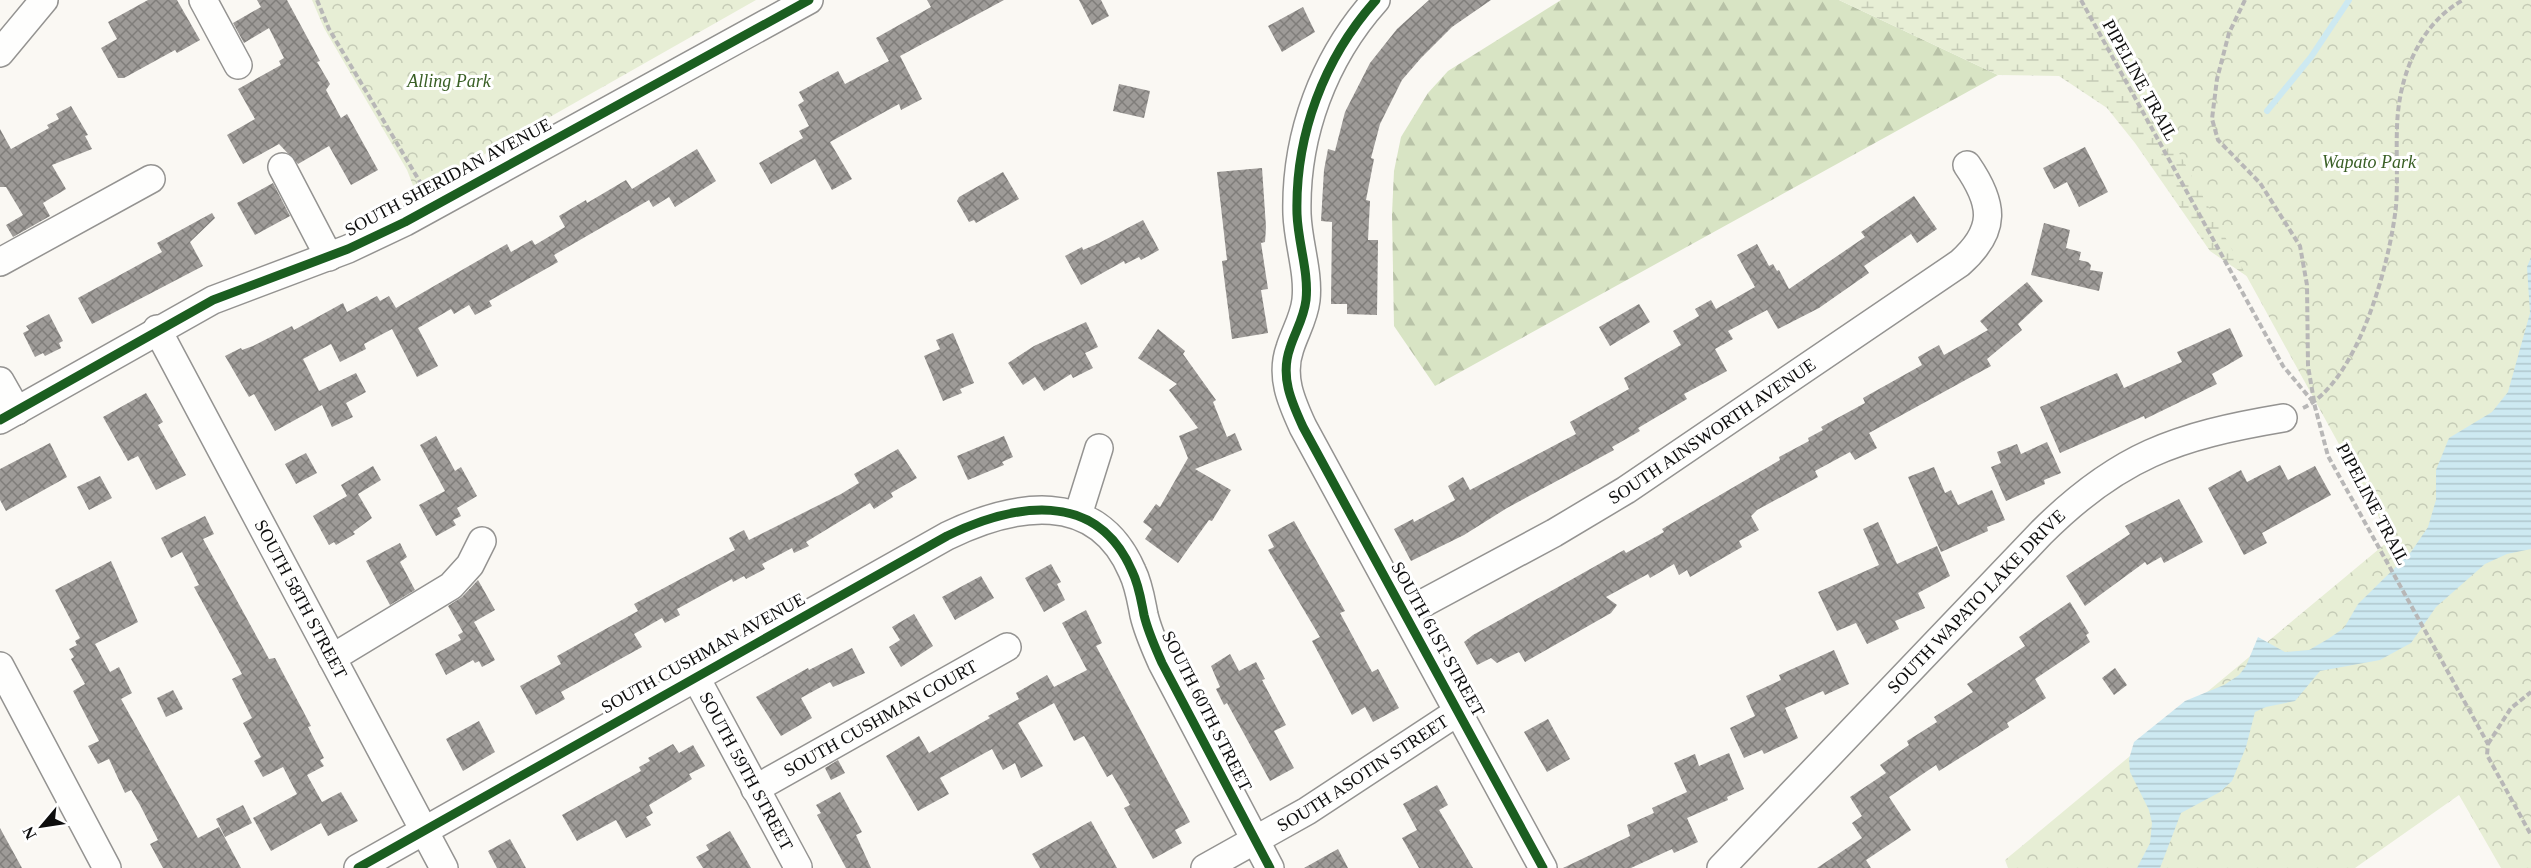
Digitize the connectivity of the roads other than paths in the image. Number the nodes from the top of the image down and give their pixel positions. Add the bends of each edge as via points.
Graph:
1 (44, 0) edge
2 (203, 0) edge
3 (809, 0) edge
4 (1376, 0) edge
5 (2, 47) edge
6 (238, 65) dead end
7 (1967, 165) dead end
8 (282, 167) dead end
9 (151, 179) dead end
10 (329, 257) junction
11 (0, 262) edge
12 (157, 329) junction
13 (0, 381) edge
14 (8, 416) edge
15 (2283, 418) dead end
16 (1099, 448) dead end
17 (1078, 515) junction
18 (482, 541) dead end
19 (1405, 613) junction
20 (1007, 647) dead end
21 (332, 658) junction
22 (0, 666) edge
23 (695, 676) junction
24 (1459, 711) junction
25 (755, 789) junction
26 (425, 832) junction
27 (1255, 841) junction
28 (798, 867) edge
29 (107, 868) edge
30 (358, 868) edge
31 (444, 868) edge
32 (1205, 868) edge
33 (1269, 868) edge
34 (1543, 868) edge
35 (1721, 868) edge

1 - 5 street
2 - 6 street
3 - 10 street, SOUTH SHERIDAN AVENUE via 405,222
4 - 19 street, SOUTH 61ST STREET via 1346,37 1309,118 1301,157 1297,214 1306,300 1286,364 1291,401 1303,427
7 - 19 street, SOUTH AINSWORTH AVENUE via 1984,195 1988,217 1984,235 1942,277 1626,490
8 - 10 street
9 - 11 street
10 - 12 street, SOUTH SHERIDAN AVENUE via 243,287
12 - 14 street, SOUTH SHERIDAN AVENUE
12 - 21 street, SOUTH 58TH STREET
13 - 14 street
15 - 35 street, SOUTH WAPATO LAKE DRIVE via 2226,427 2168,446 2117,469 2084,492
16 - 17 street
17 - 23 street, SOUTH CUSHMAN AVENUE via 1032,509 961,529
17 - 27 street, SOUTH 60TH STREET via 1107,536 1131,569 1162,663
18 - 21 street via 470,565 451,586
19 - 24 street, SOUTH 61ST STREET
20 - 25 street, SOUTH CUSHMAN COURT
21 - 26 street, SOUTH 58TH STREET
22 - 29 street
23 - 25 street, SOUTH 59TH STREET
23 - 26 street, SOUTH CUSHMAN AVENUE
24 - 27 street, SOUTH ASOTIN STREET
24 - 34 street, SOUTH 61ST STREET
25 - 28 street, SOUTH 59TH STREET
26 - 30 street, SOUTH CUSHMAN AVENUE
26 - 31 street, SOUTH 58TH STREET
27 - 32 street, SOUTH ASOTIN STREET
27 - 33 street, SOUTH 60TH STREET

